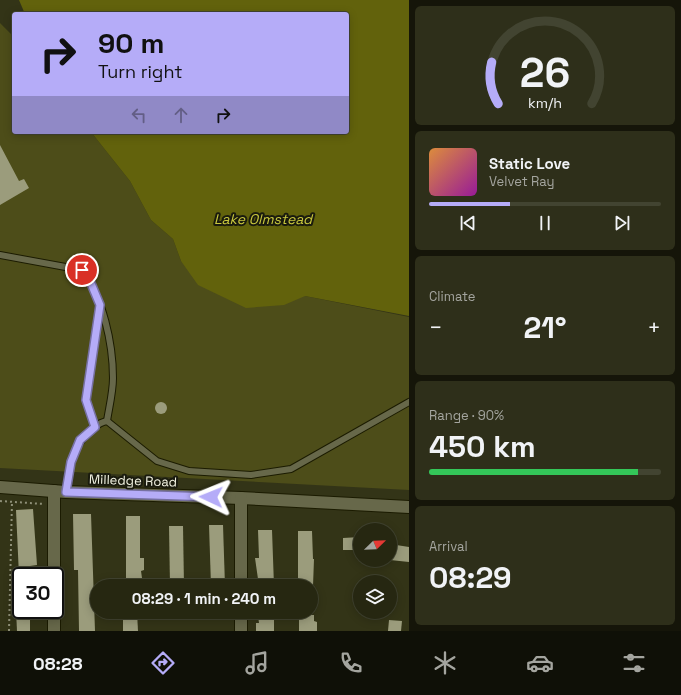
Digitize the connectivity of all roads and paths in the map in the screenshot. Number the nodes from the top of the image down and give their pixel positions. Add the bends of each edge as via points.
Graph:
1 (0, 255) edge
2 (100, 305) junction
3 (409, 402) edge
4 (107, 421) junction
5 (95, 427) junction
6 (0, 487) edge
7 (54, 491) junction
8 (66, 492) junction
9 (241, 498) junction
10 (0, 501) edge
11 (12, 501) junction
12 (53, 504) junction
13 (409, 507) edge
14 (54, 567) edge
15 (241, 579) edge
16 (54, 619) edge
17 (241, 619) edge
18 (9, 631) edge
19 (54, 631) edge
20 (241, 631) edge

1 - 2 lane via 82,270 90,281
2 - 4 lane via 106,321 114,379
2 - 5 lane via 86,400
3 - 4 lane via 291,469 251,475 196,472 157,461
4 - 5 lane
5 - 8 lane via 80,440 71,462
6 - 7 street, Milledge Road
7 - 8 street, Milledge Road
7 - 12 street
8 - 9 street, Milledge Road
9 - 13 street, Milledge Road
9 - 15 street
10 - 11 path
11 - 12 path
11 - 18 path
12 - 14 street
16 - 19 street
17 - 20 street

